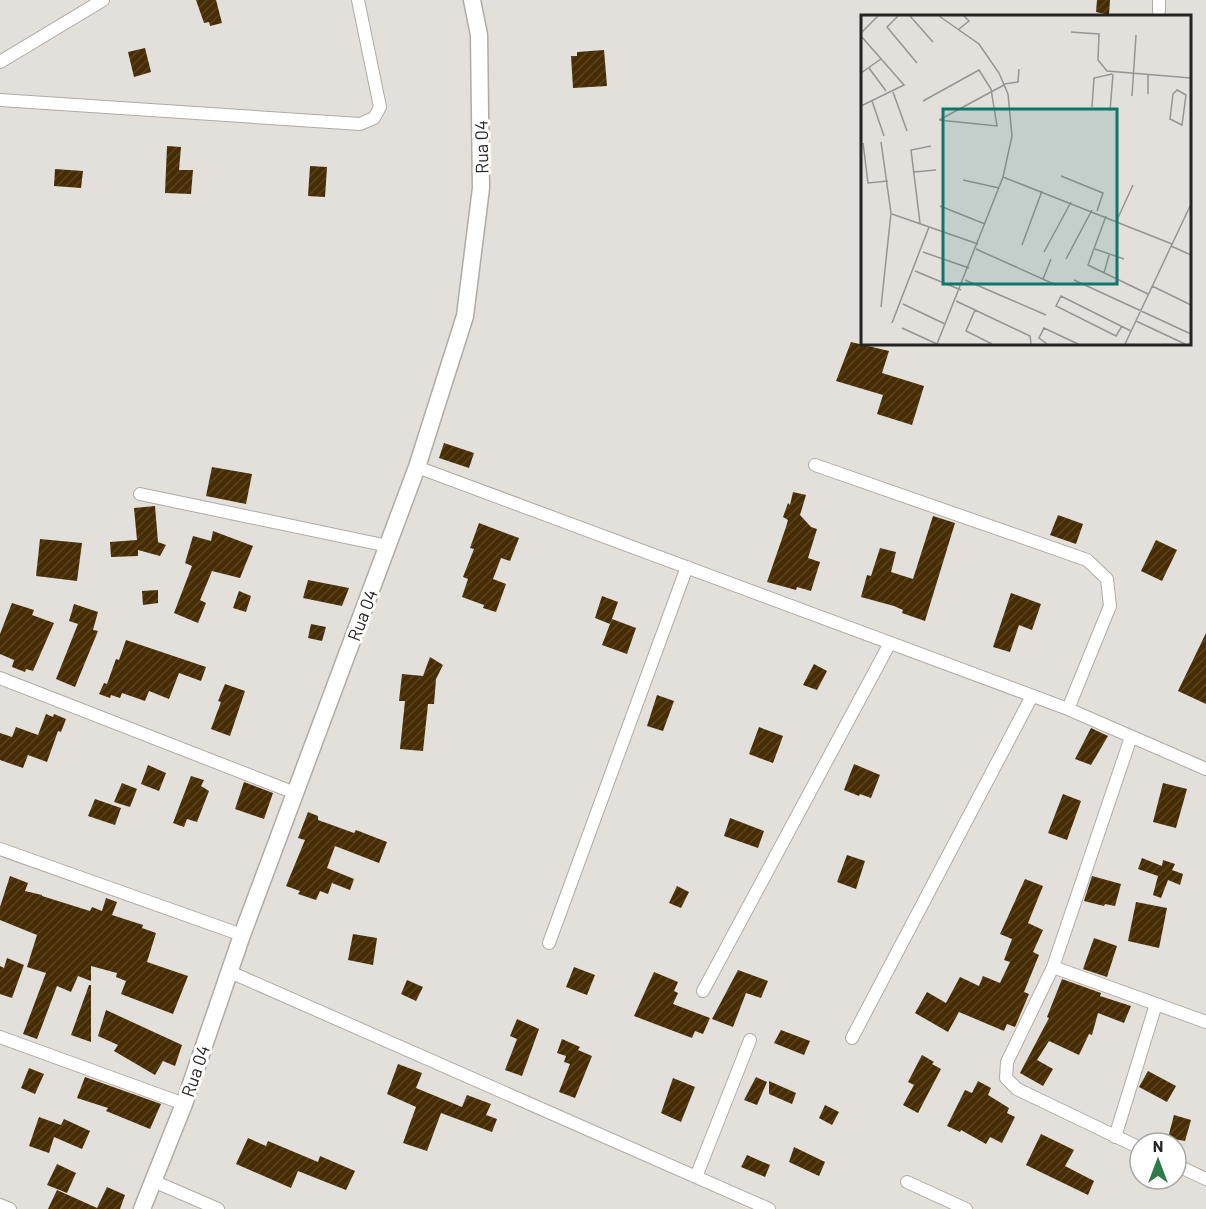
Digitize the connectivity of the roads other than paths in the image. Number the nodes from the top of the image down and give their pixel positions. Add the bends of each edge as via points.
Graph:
1 (103, 0) edge
2 (358, 0) edge
3 (472, 0) edge
4 (0, 62) edge
5 (0, 100) edge
6 (815, 465) dead end
7 (417, 467) junction
8 (140, 494) dead end
9 (388, 546) junction
10 (687, 567) junction
11 (890, 643) junction
12 (0, 678) edge
13 (1032, 696) junction
14 (1068, 709) junction
15 (1131, 737) junction
16 (1205, 766) edge
17 (295, 793) junction
18 (0, 849) edge
19 (242, 935) junction
20 (549, 942) dead end
21 (1053, 967) junction
22 (230, 972) junction
23 (703, 991) dead end
24 (1156, 1004) junction
25 (1206, 1022) edge
26 (0, 1037) edge
27 (852, 1038) dead end
28 (750, 1040) dead end
29 (184, 1104) junction
30 (1115, 1137) junction
31 (1128, 1143) edge
32 (1188, 1171) edge
33 (696, 1177) junction
34 (1206, 1179) edge
35 (153, 1180) junction
36 (907, 1182) dead end
37 (0, 1205) edge
38 (10, 1209) edge
39 (142, 1209) edge
40 (218, 1209) edge
41 (769, 1209) edge
42 (966, 1209) edge

1 - 4 street
2 - 5 street via 380,107 374,118 360,124
3 - 7 street, Rua 04 via 479,35 481,188 465,315
6 - 14 street via 1087,560 1107,579 1110,606
7 - 9 street, Rua 04
7 - 10 street
8 - 9 street
9 - 17 street, Rua 04
10 - 11 street
10 - 20 street
11 - 13 street
11 - 23 street
12 - 17 street
13 - 14 street
13 - 27 street
14 - 15 street
15 - 16 street
15 - 21 street
17 - 19 street, Rua 04
18 - 19 street
19 - 22 street, Rua 04
21 - 24 street
21 - 30 street via 1007,1062 1006,1078 1017,1089
22 - 29 street, Rua 04
22 - 33 street
24 - 25 street
24 - 30 street
26 - 29 street
28 - 33 street
29 - 35 street, Rua 04
30 - 31 street
32 - 34 street
33 - 41 street
35 - 39 street, Rua 04
35 - 40 street
36 - 42 street
37 - 38 street

